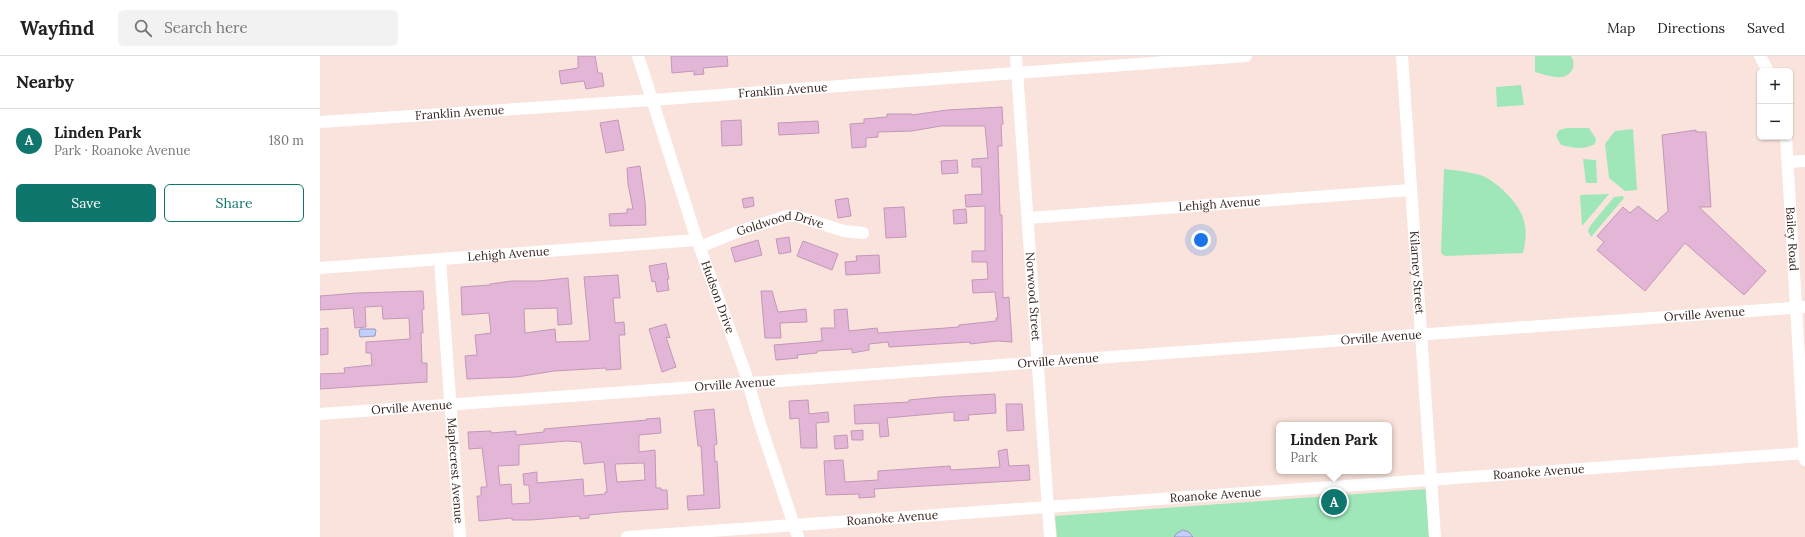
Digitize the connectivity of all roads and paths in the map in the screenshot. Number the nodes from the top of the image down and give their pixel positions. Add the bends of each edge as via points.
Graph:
1 (638, 56) edge
2 (1016, 56) edge
3 (1246, 56) edge
4 (1402, 56) edge
5 (1760, 56) edge
6 (1766, 68) edge
7 (1017, 73) junction
8 (652, 100) junction
9 (320, 122) edge
10 (1786, 140) edge
11 (1788, 162) junction
12 (1805, 162) edge
13 (1411, 190) junction
14 (1028, 218) junction
15 (863, 233) dead end
16 (699, 244) junction
17 (440, 260) junction
18 (320, 268) edge
19 (1801, 307) edge
20 (1421, 334) junction
21 (1038, 361) junction
22 (748, 384) junction
23 (450, 404) junction
24 (320, 414) edge
25 (1805, 453) edge
26 (1805, 460) edge
27 (1432, 480) junction
28 (1049, 508) junction
29 (794, 525) junction
30 (460, 537) edge
31 (627, 537) edge
32 (798, 537) edge
33 (1050, 537) edge
34 (1435, 537) edge

1 - 8 street, Hudson Drive
2 - 7 street, Norwood Street
3 - 7 street, Franklin Avenue
4 - 13 street, Kilarney Street
5 - 6 street
7 - 8 street, Franklin Avenue
7 - 14 street, Norwood Street
8 - 9 street, Franklin Avenue
8 - 16 street, Hudson Drive
10 - 11 street, Bailey Road
11 - 12 street
11 - 19 street, Bailey Road
13 - 14 street, Lehigh Avenue
13 - 20 street, Kilarney Street
14 - 21 street, Norwood Street
15 - 16 street, Goldwood Drive via 844,231 796,216 787,216
16 - 17 street, Lehigh Avenue
16 - 22 street, Hudson Drive
17 - 18 street, Lehigh Avenue
17 - 23 street, Maplecrest Avenue
19 - 20 street, Orville Avenue
19 - 25 street, Bailey Road
20 - 21 street, Orville Avenue
20 - 27 street, Kilarney Street
21 - 22 street, Orville Avenue
21 - 28 street, Norwood Street
22 - 23 street, Orville Avenue
22 - 29 street, Hudson Drive
23 - 24 street, Orville Avenue
23 - 30 street, Maplecrest Avenue
25 - 26 street, Bailey Road
25 - 27 street, Roanoke Avenue
27 - 28 street, Roanoke Avenue
27 - 34 street, Kilarney Street
28 - 29 street, Roanoke Avenue
28 - 33 street, Norwood Street
29 - 31 street, Roanoke Avenue
29 - 32 street, Hudson Drive

